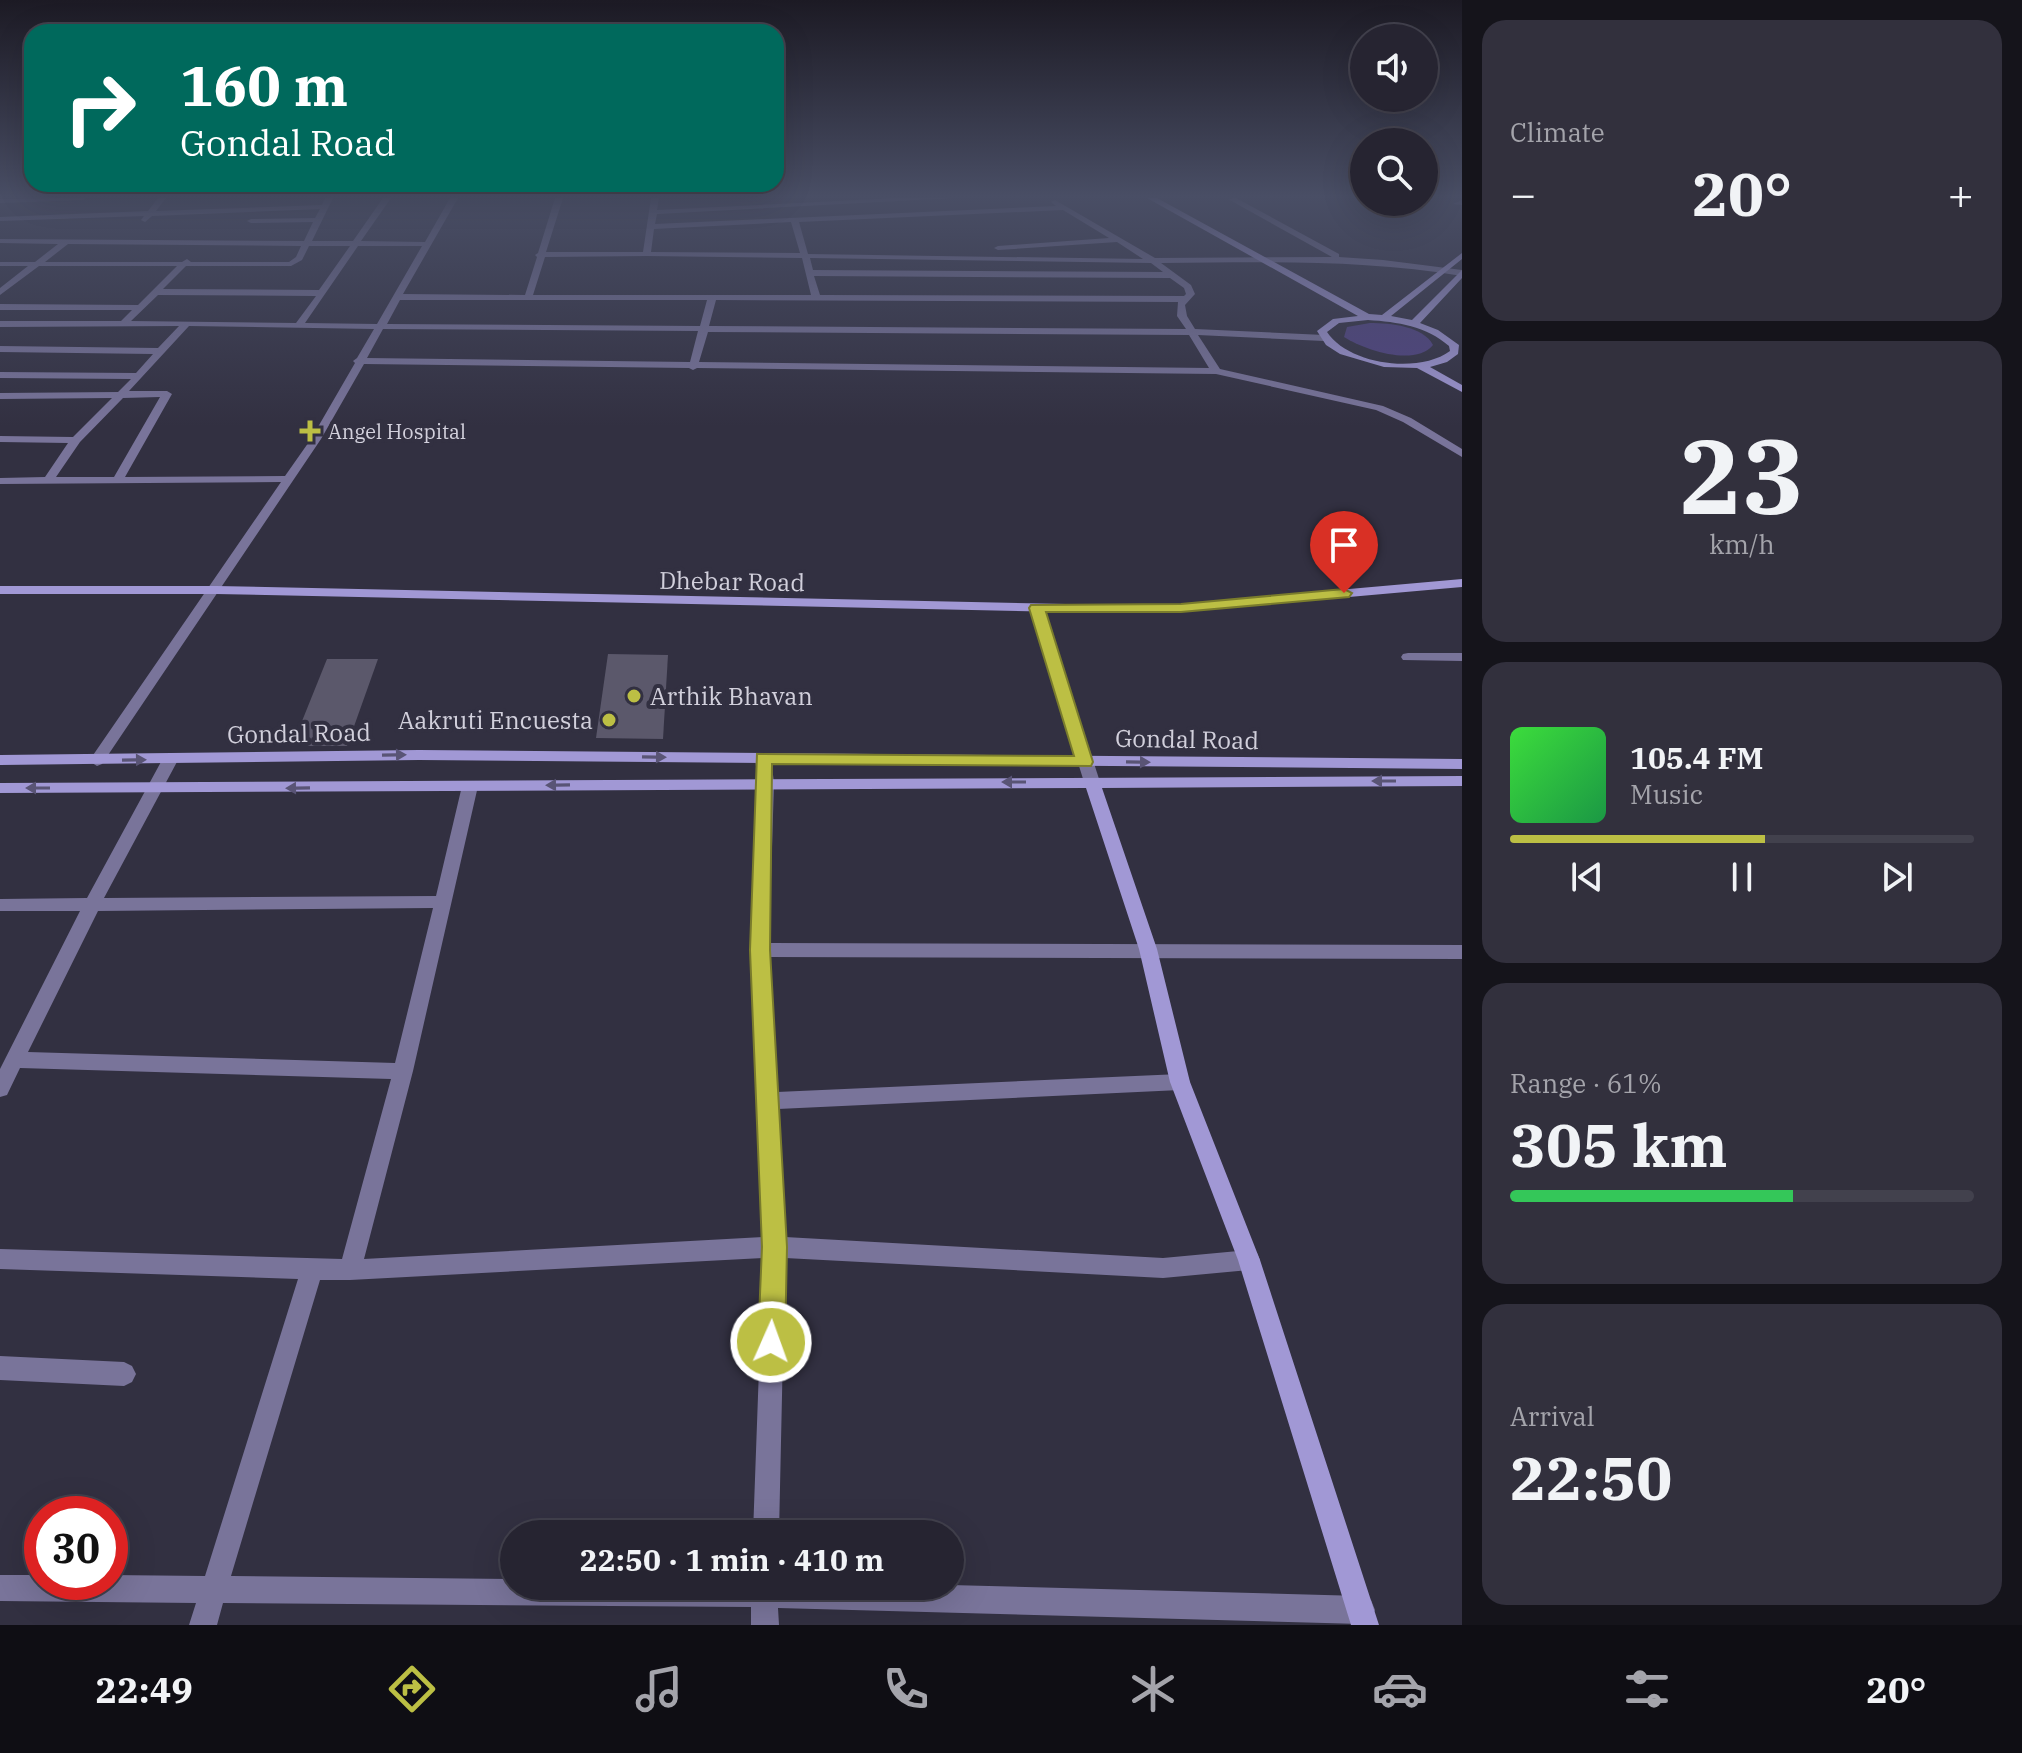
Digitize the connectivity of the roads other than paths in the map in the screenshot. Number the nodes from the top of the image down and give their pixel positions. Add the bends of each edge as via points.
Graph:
1 (809, 273) edge
2 (22, 274) edge
3 (173, 274) edge
4 (336, 274) edge
5 (408, 274) edge
6 (534, 274) edge
7 (960, 274) edge
8 (1272, 274) edge
9 (1291, 274) edge
10 (1435, 274) edge
11 (1461, 274) edge
12 (1172, 275) joint
13 (0, 291) edge
14 (154, 292) junction
15 (322, 293) junction
16 (395, 297) junction
17 (816, 297) junction
18 (528, 298) junction
19 (712, 299) junction
20 (1188, 299) junction
21 (0, 307) edge
22 (137, 307) junction
23 (1368, 317) junction
24 (1349, 318) junction
25 (1384, 318) junction
26 (187, 323) junction
27 (0, 324) edge
28 (123, 324) junction
29 (1414, 324) junction
30 (299, 326) junction
31 (378, 328) junction
32 (704, 329) junction
33 (1192, 332) junction
34 (1324, 338) junction
35 (0, 349) edge
36 (161, 351) junction
37 (358, 361) junction
38 (1439, 364) junction
39 (1421, 366) junction
40 (693, 367) junction
41 (1216, 371) junction
42 (0, 375) edge
43 (139, 376) junction
44 (1462, 376) edge
45 (1462, 389) edge
46 (0, 396) edge
47 (121, 396) junction
48 (0, 439) edge
49 (76, 440) junction
50 (1462, 454) edge
51 (289, 479) junction
52 (6, 480) edge
53 (117, 481) junction
54 (47, 482) junction
55 (0, 495) edge
56 (1462, 583) edge
57 (0, 590) edge
58 (216, 590) junction
59 (1037, 608) junction
60 (1408, 657) dead end
61 (1462, 657) edge
62 (763, 758) junction
63 (0, 760) edge
64 (170, 760) junction
65 (97, 761) junction
66 (1462, 764) edge
67 (1088, 772) junction
68 (1462, 781) edge
69 (766, 783) junction
70 (470, 786) junction
71 (0, 788) edge
72 (153, 789) junction
73 (443, 902) junction
74 (0, 905) edge
75 (91, 907) junction
76 (1148, 949) junction
77 (760, 950) junction
78 (1462, 952) edge
79 (15, 1060) junction
80 (403, 1071) junction
81 (1180, 1082) junction
82 (0, 1089) edge
83 (768, 1101) junction
84 (774, 1247) junction
85 (0, 1259) edge
86 (1249, 1260) junction
87 (312, 1269) junction
88 (350, 1270) junction
89 (0, 1368) edge
90 (124, 1374) dead end
91 (766, 1520) edge
92 (0, 1588) edge
93 (214, 1590) junction
94 (500, 1590) edge
95 (964, 1599) edge
96 (764, 1600) edge
97 (1363, 1617) edge
98 (203, 1625) edge
99 (765, 1625) edge

1 - 17 street
2 - 13 street
3 - 14 street
4 - 15 street
5 - 16 street
6 - 18 street
7 - 12 street
8 - 24 main road
9 - 23 main road
10 - 25 main road
11 - 29 main road
12 - 20 street via 1188,287
14 - 15 street
14 - 22 street
15 - 30 street
16 - 18 street
16 - 31 street
17 - 19 street
17 - 20 street
18 - 19 street
19 - 32 street
20 - 33 street via 1179,309
21 - 22 street
22 - 28 street
23 - 24 main road
23 - 25 main road
24 - 34 main road via 1327,325
25 - 29 main road
26 - 28 street
26 - 30 street
26 - 36 street
27 - 28 street
29 - 38 main road via 1454,345 1450,359
30 - 31 street
31 - 32 street
31 - 37 street
32 - 33 street
32 - 40 street
33 - 34 street
33 - 41 street
34 - 39 main road via 1361,359
35 - 36 street
36 - 43 street
37 - 40 street
37 - 51 street
38 - 39 main road
38 - 44 main road
39 - 45 main road
40 - 41 street
41 - 50 street via 1379,408
42 - 43 street
43 - 47 street
46 - 47 street
47 - 49 street
47 - 53 street via 167,394
48 - 49 street
49 - 54 street
51 - 53 street
51 - 58 street
52 - 54 street
52 - 55 street
53 - 54 street
56 - 59 main road, Dhebar Road via 1181,608
57 - 58 main road, Dhebar Road
58 - 59 main road, Dhebar Road
58 - 65 street
59 - 67 street
60 - 61 street
64 -> 62 main road, Gondal Road via 419,755
62 - 67 main road, Gondal Road
62 - 69 street
63 - 65 main road, Gondal Road
65 -> 64 main road, Gondal Road
64 - 72 street
67 -> 66 main road, Gondal Road
68 -> 67 main road, Gondal Road
67 -> 69 main road, Gondal Road
67 - 76 main road
69 -> 70 main road, Gondal Road
69 - 77 street
70 -> 72 main road, Gondal Road
70 - 73 street
72 -> 71 main road, Gondal Road
72 - 75 street
73 - 75 street
73 - 80 street
74 - 75 street
75 - 79 street
76 - 77 street
76 - 78 street
76 - 81 main road
77 - 83 street
79 - 80 street
79 - 82 street
80 - 88 street
81 - 83 street
81 - 86 main road
83 - 84 street
84 - 86 street via 1163,1268
84 - 88 street
84 - 91 street
85 - 87 street
86 - 97 main road
87 - 88 street
87 - 93 street
89 - 90 street
92 - 93 street
93 - 94 street
93 - 98 street
95 - 97 street
96 - 99 street

